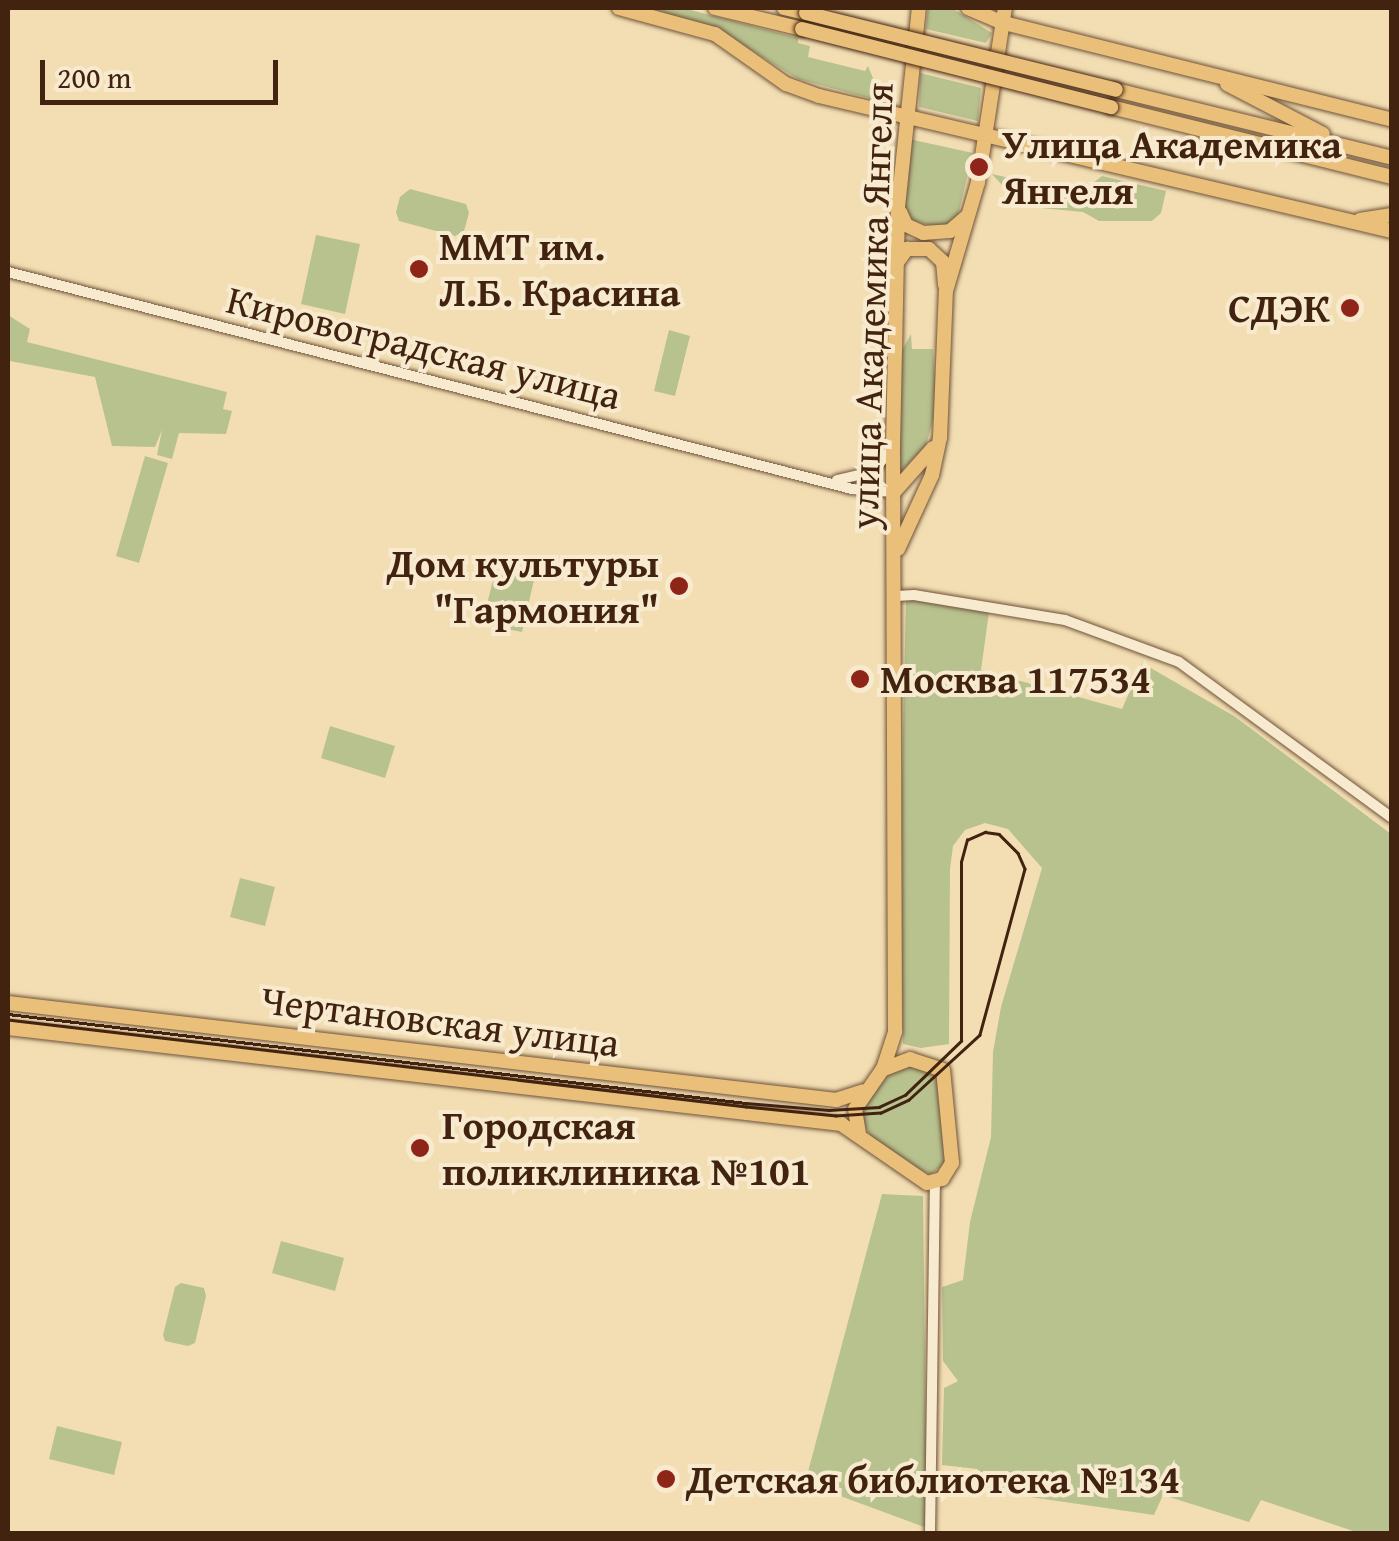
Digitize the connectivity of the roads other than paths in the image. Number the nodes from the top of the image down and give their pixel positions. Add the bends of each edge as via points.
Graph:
1 (619, 8) edge
2 (715, 8) edge
3 (784, 8) edge
4 (919, 8) edge
5 (968, 8) edge
6 (1004, 15) edge
7 (1205, 72) junction
8 (904, 117) junction
9 (1392, 120) edge
10 (987, 136) junction
11 (1355, 148) junction
12 (1392, 158) edge
13 (1392, 178) edge
14 (898, 207) junction
15 (970, 212) junction
16 (1392, 215) edge
17 (1350, 221) junction
18 (1392, 232) edge
19 (896, 264) junction
20 (8, 272) edge
21 (946, 291) junction
22 (940, 438) junction
23 (893, 446) junction
24 (826, 480) junction
25 (894, 492) junction
26 (896, 554) junction
27 (896, 596) junction
28 (1392, 818) edge
29 (8, 1003) edge
30 (8, 1028) edge
31 (895, 1030) junction
32 (396, 1050) junction
33 (928, 1062) junction
34 (882, 1070) junction
35 (390, 1073) junction
36 (863, 1091) junction
37 (859, 1135) junction
38 (935, 1182) junction
39 (930, 1534) edge

1 - 8 main road via 715,34 797,89
2 - 13 main road, bridge
3 - 11 main road, bridge
4 - 8 main road, улица Академика Янгеля
5 - 6 main road
6 - 7 main road
6 - 10 main road, улица Академика Янгеля
7 - 9 main road
7 - 11 main road
8 - 10 main road
8 - 14 main road, улица Академика Янгеля
10 - 15 main road, улица Академика Янгеля
10 - 17 main road
11 - 12 main road
14 - 15 main road via 906,225 923,233 950,231
14 - 19 main road, улица Академика Янгеля
15 - 21 main road, улица Академика Янгеля
16 - 17 main road
17 - 18 main road
19 - 21 main road via 910,248 935,252
19 - 23 main road, улица Академика Янгеля
20 - 24 street, Кировоградская улица
21 - 22 main road, улица Академика Янгеля
22 - 25 main road
22 - 26 main road, улица Академика Янгеля via 932,475
23 - 24 street, Кировоградская улица via 872,472
23 - 25 main road, улица Академика Янгеля
24 - 25 street, Кировоградская улица via 865,492
25 - 26 main road, улица Академика Янгеля
26 - 27 main road, улица Академика Янгеля
27 - 28 street via 1065,620 1150,649 1195,670
27 - 31 main road, улица Академика Янгеля
29 - 32 main road, Чертановская улица
30 - 35 main road, Чертановская улица
31 - 33 main road via 903,1052
31 - 34 main road, улица Академика Янгеля
32 - 35 main road via 399,1065
32 - 36 main road, Чертановская улица via 836,1100
33 - 34 main road via 900,1060
33 - 38 main road via 947,1079 952,1163
34 - 36 main road
35 - 37 main road, Чертановская улица via 840,1124
36 - 37 main road via 854,1109
37 - 38 main road, Чертановская улица via 913,1177
38 - 39 street

